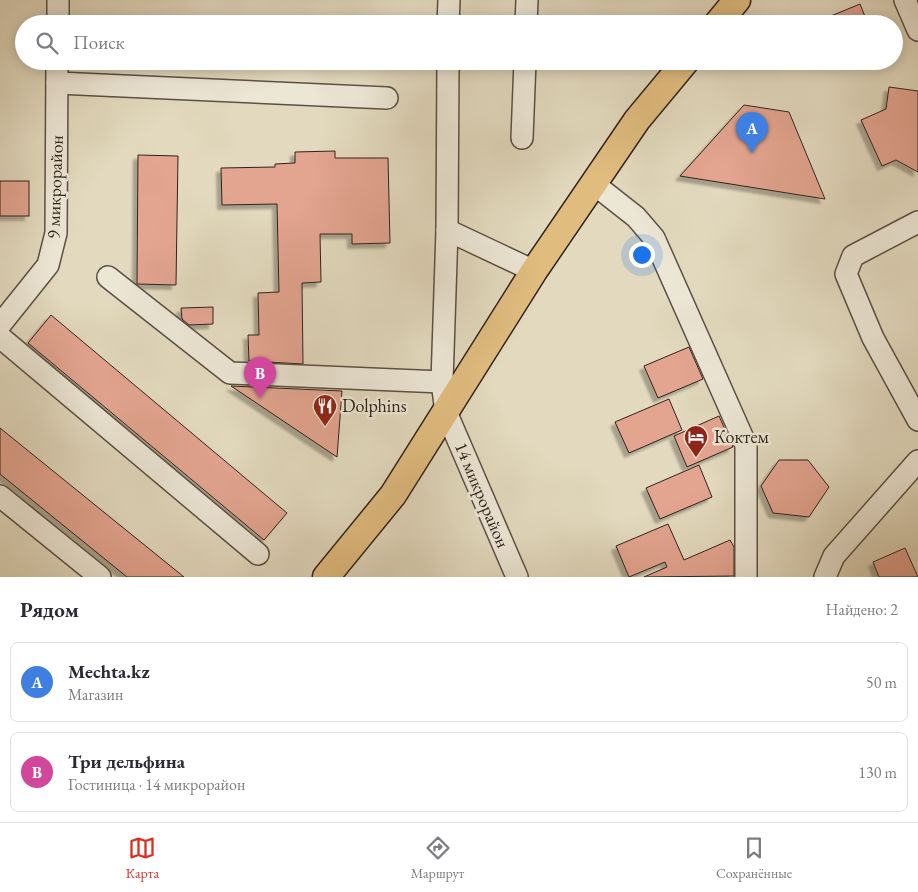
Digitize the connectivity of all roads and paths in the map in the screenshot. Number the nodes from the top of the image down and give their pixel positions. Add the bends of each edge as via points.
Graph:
1 (58, 0) edge
2 (449, 0) edge
3 (527, 0) edge
4 (737, 0) edge
5 (906, 0) edge
6 (58, 15) edge
7 (448, 15) edge
8 (526, 15) edge
9 (724, 15) edge
10 (918, 30) edge
11 (57, 70) edge
12 (448, 70) edge
13 (524, 70) edge
14 (679, 70) edge
15 (57, 82) junction
16 (387, 98) dead end
17 (522, 138) dead end
18 (594, 184) junction
19 (918, 222) edge
20 (447, 230) junction
21 (534, 271) junction
22 (108, 277) dead end
23 (0, 324) edge
24 (0, 337) edge
25 (442, 382) junction
26 (446, 412) junction
27 (918, 420) edge
28 (918, 461) edge
29 (0, 496) edge
30 (258, 554) dead end
31 (100, 577) edge
32 (326, 577) edge
33 (517, 577) edge
34 (746, 577) edge
35 (825, 577) edge

1 - 6 street
2 - 7 street
3 - 8 street
4 - 9 main road
5 - 10 street
11 - 15 street, 9 микрорайон
12 - 20 street, 14 микрорайон
13 - 17 street
14 - 18 main road via 637,120
15 - 16 street
15 - 23 street, 9 микрорайон via 56,233 48,265
18 - 21 main road
18 - 34 street via 636,217 654,238 746,445
19 - 27 street via 853,256 846,274 873,338
20 - 21 street
20 - 25 street, 14 микрорайон
21 - 26 main road
22 - 25 street via 230,374
24 - 30 street
25 - 26 street, 14 микрорайон
26 - 32 main road via 393,494
26 - 33 street, 14 микрорайон
28 - 35 street via 834,556
29 - 31 street

